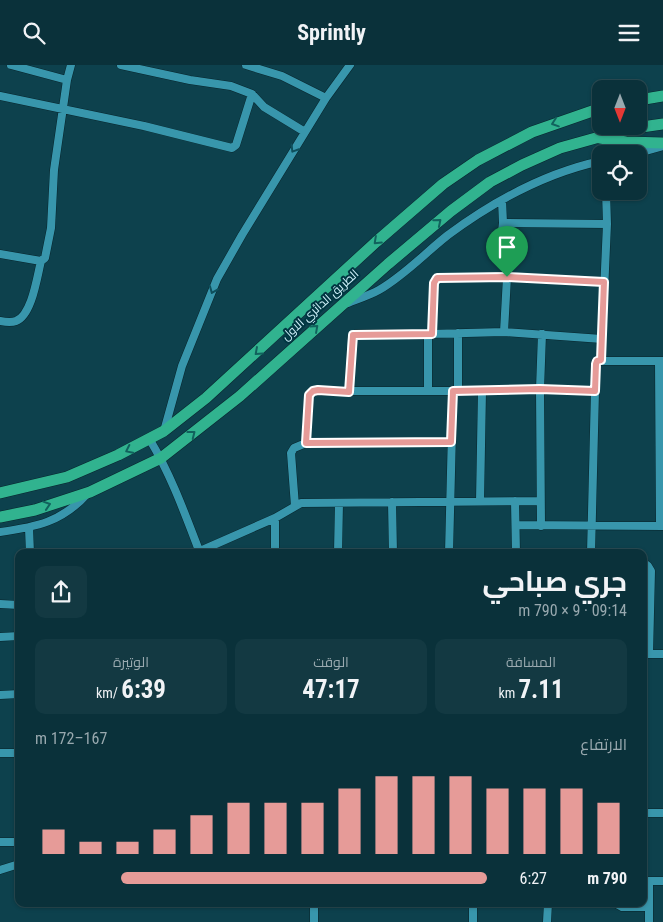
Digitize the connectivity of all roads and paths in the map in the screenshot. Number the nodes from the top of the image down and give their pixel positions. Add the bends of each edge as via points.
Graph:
1 (11, 65) edge
2 (71, 65) edge
3 (121, 65) edge
4 (246, 65) edge
5 (350, 65) edge
6 (67, 79) junction
7 (252, 94) junction
8 (0, 96) edge
9 (663, 96) edge
10 (326, 98) junction
11 (648, 98) edge
12 (63, 110) junction
13 (592, 111) edge
14 (663, 124) edge
15 (305, 132) junction
16 (596, 137) junction
17 (663, 145) edge
18 (647, 150) edge
19 (592, 164) edge
20 (502, 200) junction
21 (606, 200) edge
22 (503, 223) junction
23 (607, 224) junction
24 (0, 254) edge
25 (41, 261) junction
26 (507, 277) junction
27 (604, 282) junction
28 (339, 306) junction
29 (0, 321) edge
30 (504, 332) junction
31 (458, 333) junction
32 (430, 334) junction
33 (542, 334) junction
34 (602, 339) junction
35 (601, 360) junction
36 (661, 361) edge
37 (540, 389) junction
38 (428, 391) junction
39 (455, 391) junction
40 (482, 391) junction
41 (595, 391) junction
42 (349, 392) junction
43 (164, 431) junction
44 (150, 440) junction
45 (451, 442) junction
46 (306, 443) junction
47 (161, 458) junction
48 (90, 492) junction
49 (0, 493) edge
50 (480, 501) junction
51 (515, 501) junction
52 (540, 501) junction
53 (392, 502) junction
54 (449, 502) junction
55 (339, 503) junction
56 (295, 506) junction
57 (0, 517) edge
58 (275, 518) junction
59 (516, 525) junction
60 (592, 525) junction
61 (541, 526) junction
62 (661, 526) edge
63 (29, 528) junction
64 (0, 532) edge
65 (30, 549) edge
66 (199, 549) edge
67 (207, 549) edge
68 (275, 549) edge
69 (338, 549) edge
70 (392, 549) edge
71 (449, 549) edge
72 (516, 549) edge
73 (592, 549) edge
74 (647, 565) edge
75 (0, 604) edge
76 (15, 605) edge
77 (15, 636) edge
78 (0, 637) edge
79 (647, 637) edge
80 (647, 654) edge
81 (663, 654) edge
82 (15, 694) edge
83 (0, 695) edge
84 (0, 753) edge
85 (15, 753) edge
86 (647, 813) edge
87 (663, 813) edge
88 (0, 842) edge
89 (15, 842) edge
90 (15, 865) edge
91 (0, 870) edge
92 (647, 881) edge
93 (663, 881) edge
94 (647, 890) edge
95 (314, 907) edge
96 (473, 907) edge
97 (548, 907) edge
98 (622, 907) edge
99 (647, 907) edge
100 (649, 907) joint
101 (314, 922) edge
102 (473, 922) edge
103 (547, 922) edge
104 (649, 922) edge

1 - 6 street
2 - 6 street
3 - 7 street via 231,86
4 - 10 street via 282,76
5 - 10 street
6 - 12 street
7 - 12 street via 236,145 232,148
7 - 15 street via 264,107
8 - 12 street
9 - 11 main road
10 - 15 street
12 - 25 street via 54,170 51,228 45,258
13 -> 43 main road, الطريق الدائري الاول via 532,132 443,184 396,223 206,398
14 - 16 main road, الطريق الدائري الاول
15 -> 43 street via 217,279 182,366
16 - 17 main road
28 -> 16 main road, الطريق الدائري الاول via 490,182 560,148
17 - 18 street
19 - 20 street via 545,178
20 - 22 street
20 - 28 street via 448,235 378,291
21 - 23 street
22 - 23 street
22 - 26 street
23 - 27 street
24 - 25 street
25 - 29 street via 26,313 13,322
26 - 27 street
26 - 30 street
26 - 32 street via 437,278
27 - 34 street
47 -> 28 main road, الطريق الدائري الاول via 240,396
30 - 31 street
30 - 33 street
31 - 32 street
31 - 39 street
32 - 38 street
32 - 42 street via 353,335
33 - 34 street
33 - 37 street
34 - 35 street
35 - 36 street
35 - 41 street via 596,364
36 - 62 street
37 - 40 street
37 - 41 street
37 - 52 street
38 - 39 street
38 - 42 street
39 - 40 street
39 - 45 street
40 - 50 street
41 - 60 street
42 - 46 street via 318,390 309,395
43 - 44 main road, الطريق الدائري الاول
44 - 47 street
44 -> 49 main road, الطريق الدائري الاول via 67,477
45 - 46 street
45 - 54 street
46 - 56 street via 291,453
47 - 48 main road, الطريق الدائري الاول
47 - 66 street
57 -> 48 main road, الطريق الدائري الاول
48 - 63 street via 76,507 56,519
50 - 51 street
50 - 54 street
51 - 52 street
51 - 59 street
52 - 61 street
53 - 54 street
53 - 55 street
53 - 70 street
54 - 71 street
55 - 56 street via 301,503
55 - 69 street
56 - 58 street
58 - 67 street
58 - 68 street
59 - 61 street
59 - 72 street
60 - 61 street
60 - 62 street
60 - 73 street
63 - 64 street
63 - 65 street
74 - 79 street via 651,571
75 - 76 street
77 - 78 street
80 - 81 street
82 - 83 street
84 - 85 street
86 - 87 street
88 - 89 street
90 - 91 street
92 - 93 street
94 - 100 street
95 - 101 street
96 - 102 street
97 - 103 street
98 - 99 street
100 - 104 street

